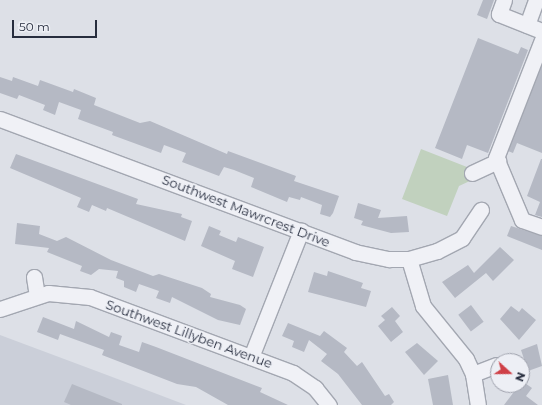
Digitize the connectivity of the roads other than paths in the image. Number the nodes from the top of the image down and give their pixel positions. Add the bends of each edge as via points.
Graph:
1 (504, 0) edge
2 (536, 0) edge
3 (527, 25) junction
4 (542, 30) edge
5 (542, 40) edge
6 (0, 119) edge
7 (498, 161) junction
8 (472, 173) dead end
9 (481, 210) dead end
10 (542, 227) edge
11 (300, 232) junction
12 (409, 259) junction
13 (34, 277) dead end
14 (37, 295) junction
15 (0, 309) edge
16 (251, 357) junction
17 (490, 367) edge
18 (473, 374) junction
19 (329, 405) edge
20 (478, 405) edge

1 - 3 street via 499,14
2 - 3 street
3 - 4 street
5 - 7 street
6 - 11 street, Southwest Mawrcrest Drive
7 - 8 street
7 - 10 street via 522,220
9 - 12 street, Southwest Mawrcrest Drive via 462,238 437,251
11 - 12 street, Southwest Mawrcrest Drive via 355,252 389,259
11 - 16 street
12 - 18 street via 423,306 466,359
13 - 14 street
14 - 15 street, Southwest Lillyben Avenue
14 - 16 street, Southwest Lillyben Avenue via 72,293 90,297
16 - 19 street, Southwest Lillyben Avenue via 293,373 315,388
17 - 18 street
18 - 20 street

